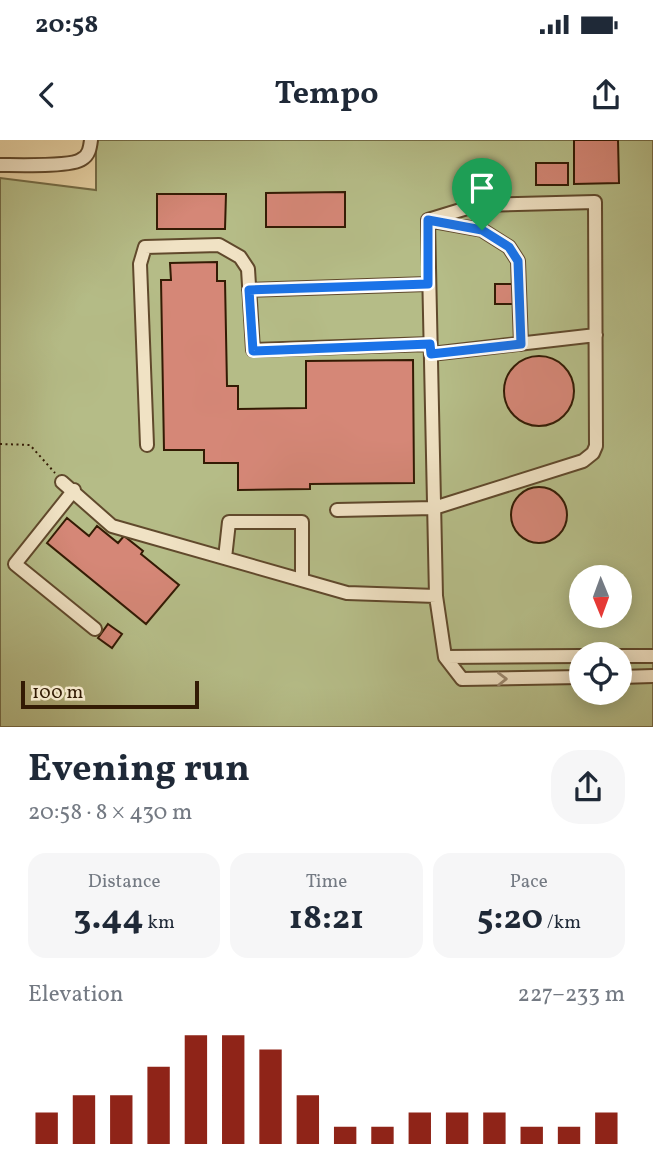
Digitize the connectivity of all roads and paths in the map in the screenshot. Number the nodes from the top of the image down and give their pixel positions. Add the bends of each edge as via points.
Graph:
1 (91, 140) edge
2 (0, 165) edge
3 (428, 220) junction
4 (428, 284) junction
5 (249, 290) junction
6 (596, 335) junction
7 (521, 344) junction
8 (431, 349) junction
9 (0, 444) edge
10 (147, 445) dead end
11 (62, 482) joint
12 (74, 490) junction
13 (434, 508) junction
14 (337, 510) dead end
15 (225, 558) junction
16 (302, 580) junction
17 (436, 596) junction
18 (95, 629) dead end
19 (569, 656) edge
20 (632, 656) edge
21 (653, 656) edge
22 (445, 657) junction
23 (653, 676) edge
24 (569, 677) edge
25 (632, 677) edge

1 - 2 street via 88,153 72,164
3 - 4 street
3 - 6 street via 477,205 595,202
3 - 7 street via 482,230 509,247 518,261
4 - 5 street
4 - 8 street
5 - 8 street via 253,351
5 - 10 street via 248,270 240,257 219,245 145,247 140,264
6 - 7 street
6 - 13 street via 598,435 593,453 575,464
7 - 8 street
8 - 13 street
9 - 11 path via 30,445
11 - 12 street
12 - 15 street via 112,526
12 - 18 street via 15,564
13 - 14 street
13 - 17 street
15 - 16 street
15 - 16 street via 229,522 302,522
16 - 17 street via 347,593
17 - 22 street
19 - 22 street
20 - 21 street
22 -> 24 street via 462,680
23 - 25 street

